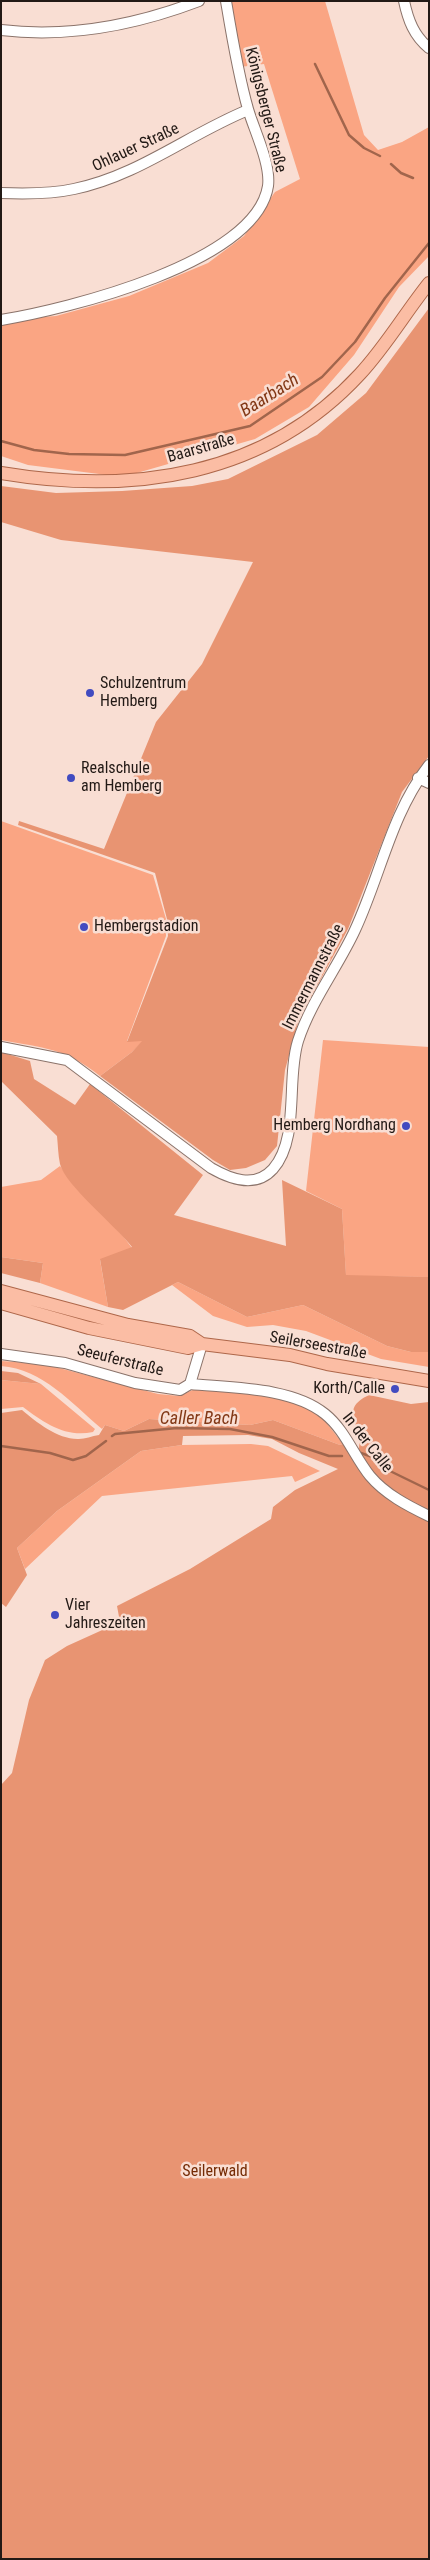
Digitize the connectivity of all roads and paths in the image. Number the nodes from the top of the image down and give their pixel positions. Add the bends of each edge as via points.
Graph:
1 (199, 1) edge
2 (226, 1) edge
3 (404, 1) edge
4 (1, 30) edge
5 (429, 48) edge
6 (248, 110) junction
7 (1, 193) edge
8 (429, 283) edge
9 (1, 320) edge
10 (1, 473) edge
11 (429, 764) edge
12 (418, 778) junction
13 (429, 783) edge
14 (1, 1046) edge
15 (1, 1291) edge
16 (1, 1304) edge
17 (202, 1344) junction
18 (1, 1354) edge
19 (429, 1381) edge
20 (190, 1384) junction
21 (429, 1516) edge

1 - 4 street via 146,19 84,30 47,33
2 - 6 street, Königsberger Straße
3 - 5 street via 417,37
6 - 7 street, Ohlauer Straße via 102,182 62,191
6 - 9 street, Königsberger Straße via 268,175 265,197 248,224 214,249 134,285 71,305
8 - 10 main road, Baarstraße via 383,346 342,391 290,431 242,455 198,470 120,482
11 - 12 street, Immermannstraße
12 - 13 street
12 - 14 street, Immermannstraße via 397,817 355,931 303,1029 294,1059 285,1149 271,1171 262,1177 249,1181 230,1179 211,1168 67,1060
15 - 17 main road, Seilerseestraße via 128,1325 190,1336
16 - 17 main road, Seilerseestraße via 88,1328 188,1348
17 - 19 main road, Seilerseestraße via 290,1354 327,1364
17 - 20 street
18 - 20 street, Seeuferstraße via 65,1363 136,1383 180,1390
20 - 21 street, In der Calle via 272,1392 302,1401 326,1414 370,1477 403,1504

